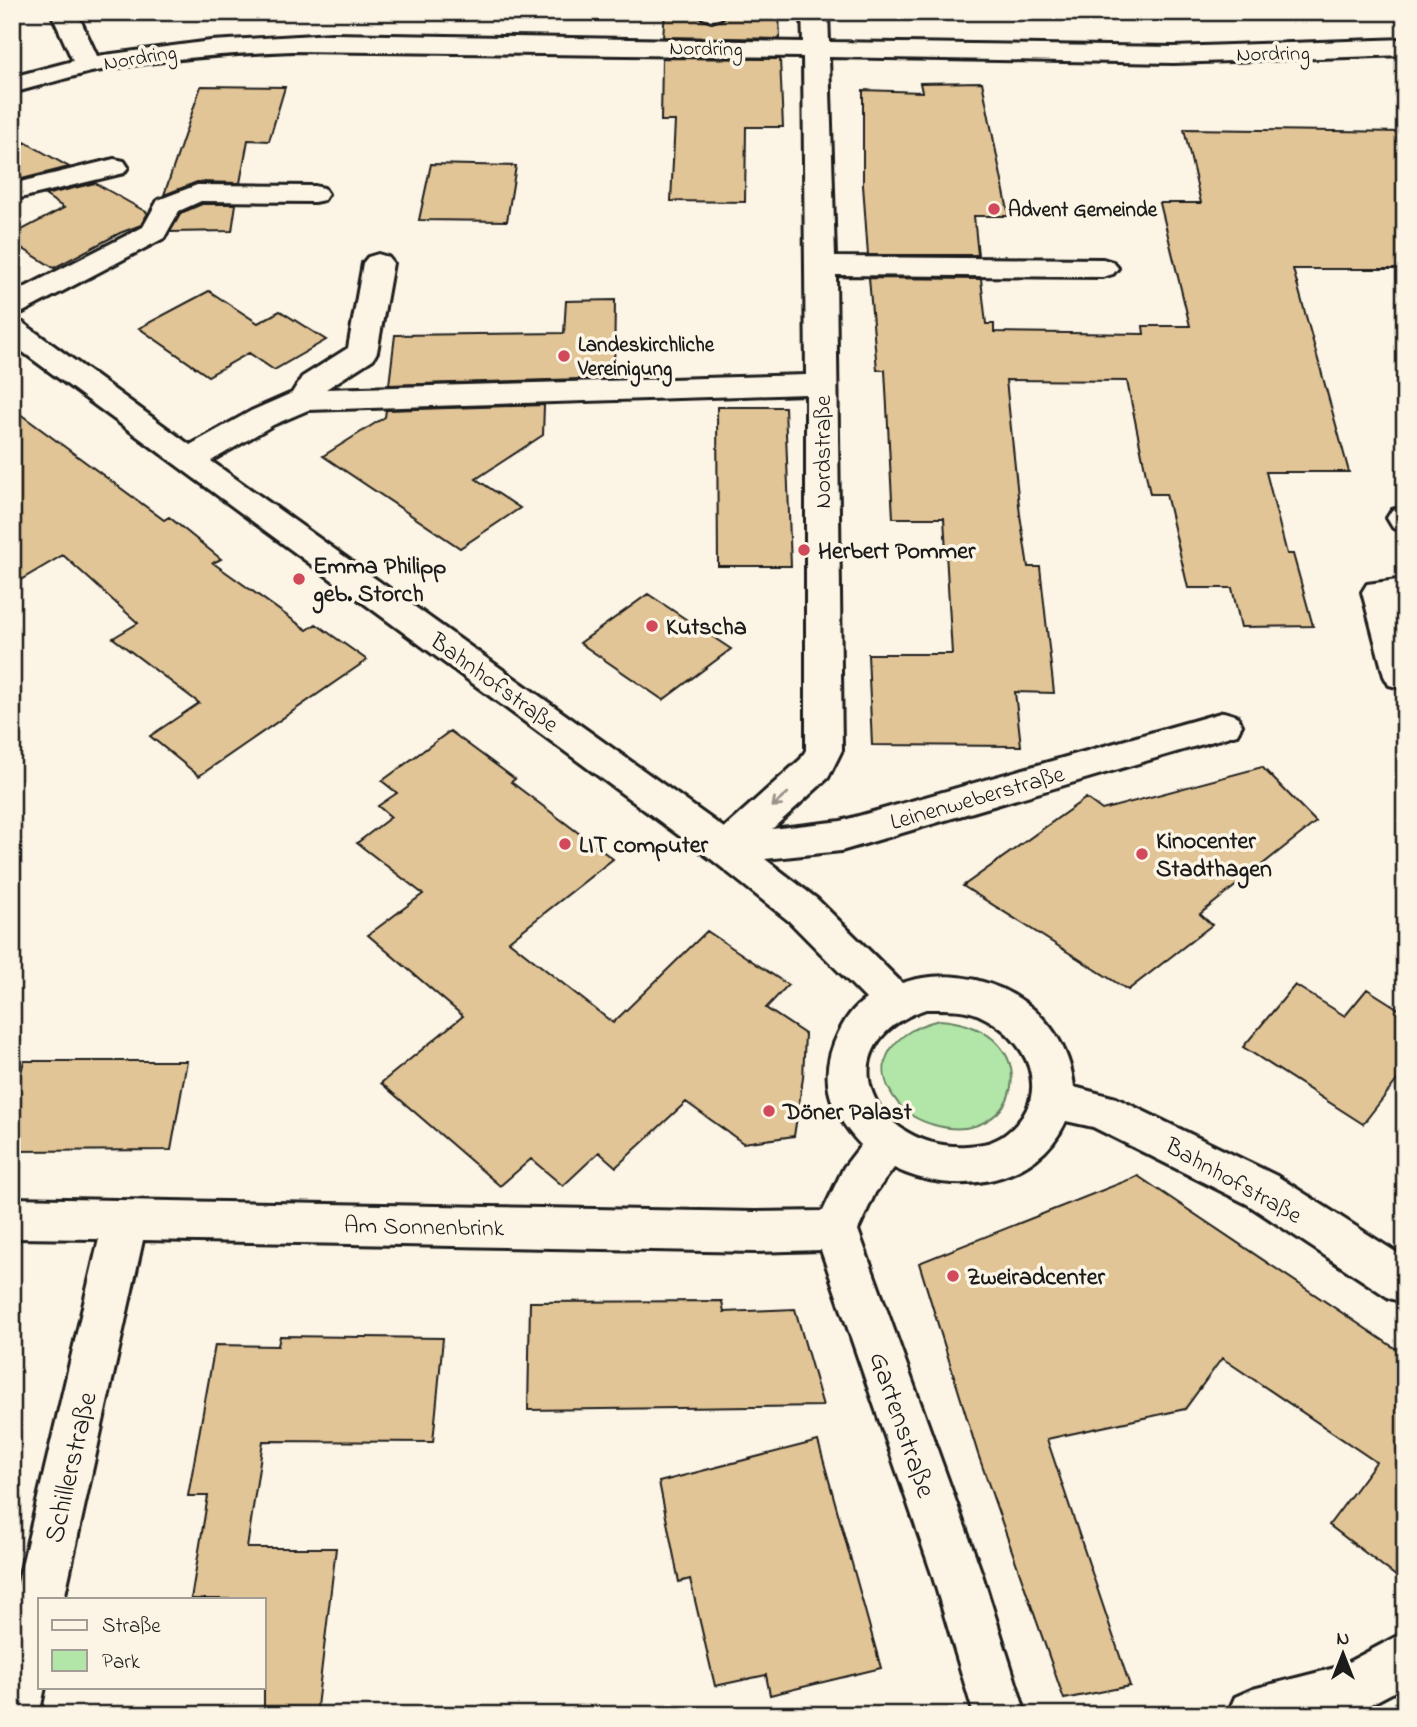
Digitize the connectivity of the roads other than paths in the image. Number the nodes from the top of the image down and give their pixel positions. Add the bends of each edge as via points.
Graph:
1 (68, 12) edge
2 (815, 12) edge
3 (1405, 47) edge
4 (815, 50) junction
5 (88, 65) junction
6 (17, 75) edge
7 (114, 167) dead end
8 (12, 192) edge
9 (314, 194) dead end
10 (378, 263) dead end
11 (821, 265) junction
12 (1103, 268) dead end
13 (12, 306) edge
14 (12, 329) edge
15 (822, 384) junction
16 (303, 400) junction
17 (188, 460) junction
18 (1405, 591) edge
19 (1405, 676) edge
20 (1224, 725) dead end
21 (725, 849) junction
22 (895, 1002) junction
23 (1053, 1100) junction
24 (887, 1144) junction
25 (12, 1218) edge
26 (125, 1219) junction
27 (836, 1230) junction
28 (1405, 1283) edge
29 (39, 1598) edge
30 (38, 1604) edge
31 (1405, 1657) edge
32 (13, 1715) edge
33 (1000, 1715) edge
34 (1254, 1715) edge

1 - 5 street via 66,17
2 - 4 street, Nordstraße
3 - 4 street, Nordring via 1174,55
4 - 5 street, Nordring via 336,32
4 - 11 street, Nordstraße
5 - 6 street, Nordring
7 - 8 street
9 - 13 street via 197,193 168,206 154,233
10 - 16 street via 362,352 313,384
11 - 12 street
11 - 15 street, Nordstraße
14 - 17 street, Bahnhofstraße
15 - 16 street
15 -> 21 street, Nordstraße via 824,750 815,768
16 - 17 street
17 - 21 street, Bahnhofstraße
18 - 19 street via 1379,592
20 - 21 street, Leinenweberstraße via 841,836
21 - 22 street, Bahnhofstraße via 803,911
22 - 23 street via 926,992 960,993 993,1002 1021,1019 1042,1043 1053,1071
22 - 24 street via 871,1018 854,1040 847,1067 851,1095 864,1122
23 - 24 street via 1041,1127 1019,1149 989,1162 954,1166 918,1160
23 - 28 street, Bahnhofstraße via 1101,1111 1262,1190
24 - 27 street via 859,1180
25 - 26 street, Am Sonnenbrink
26 - 27 street, Am Sonnenbrink via 755,1233
26 - 29 street, Schillerstraße
27 - 33 street, Gartenstraße via 957,1574
30 - 32 street, Schillerstraße
31 - 34 street via 1348,1690

